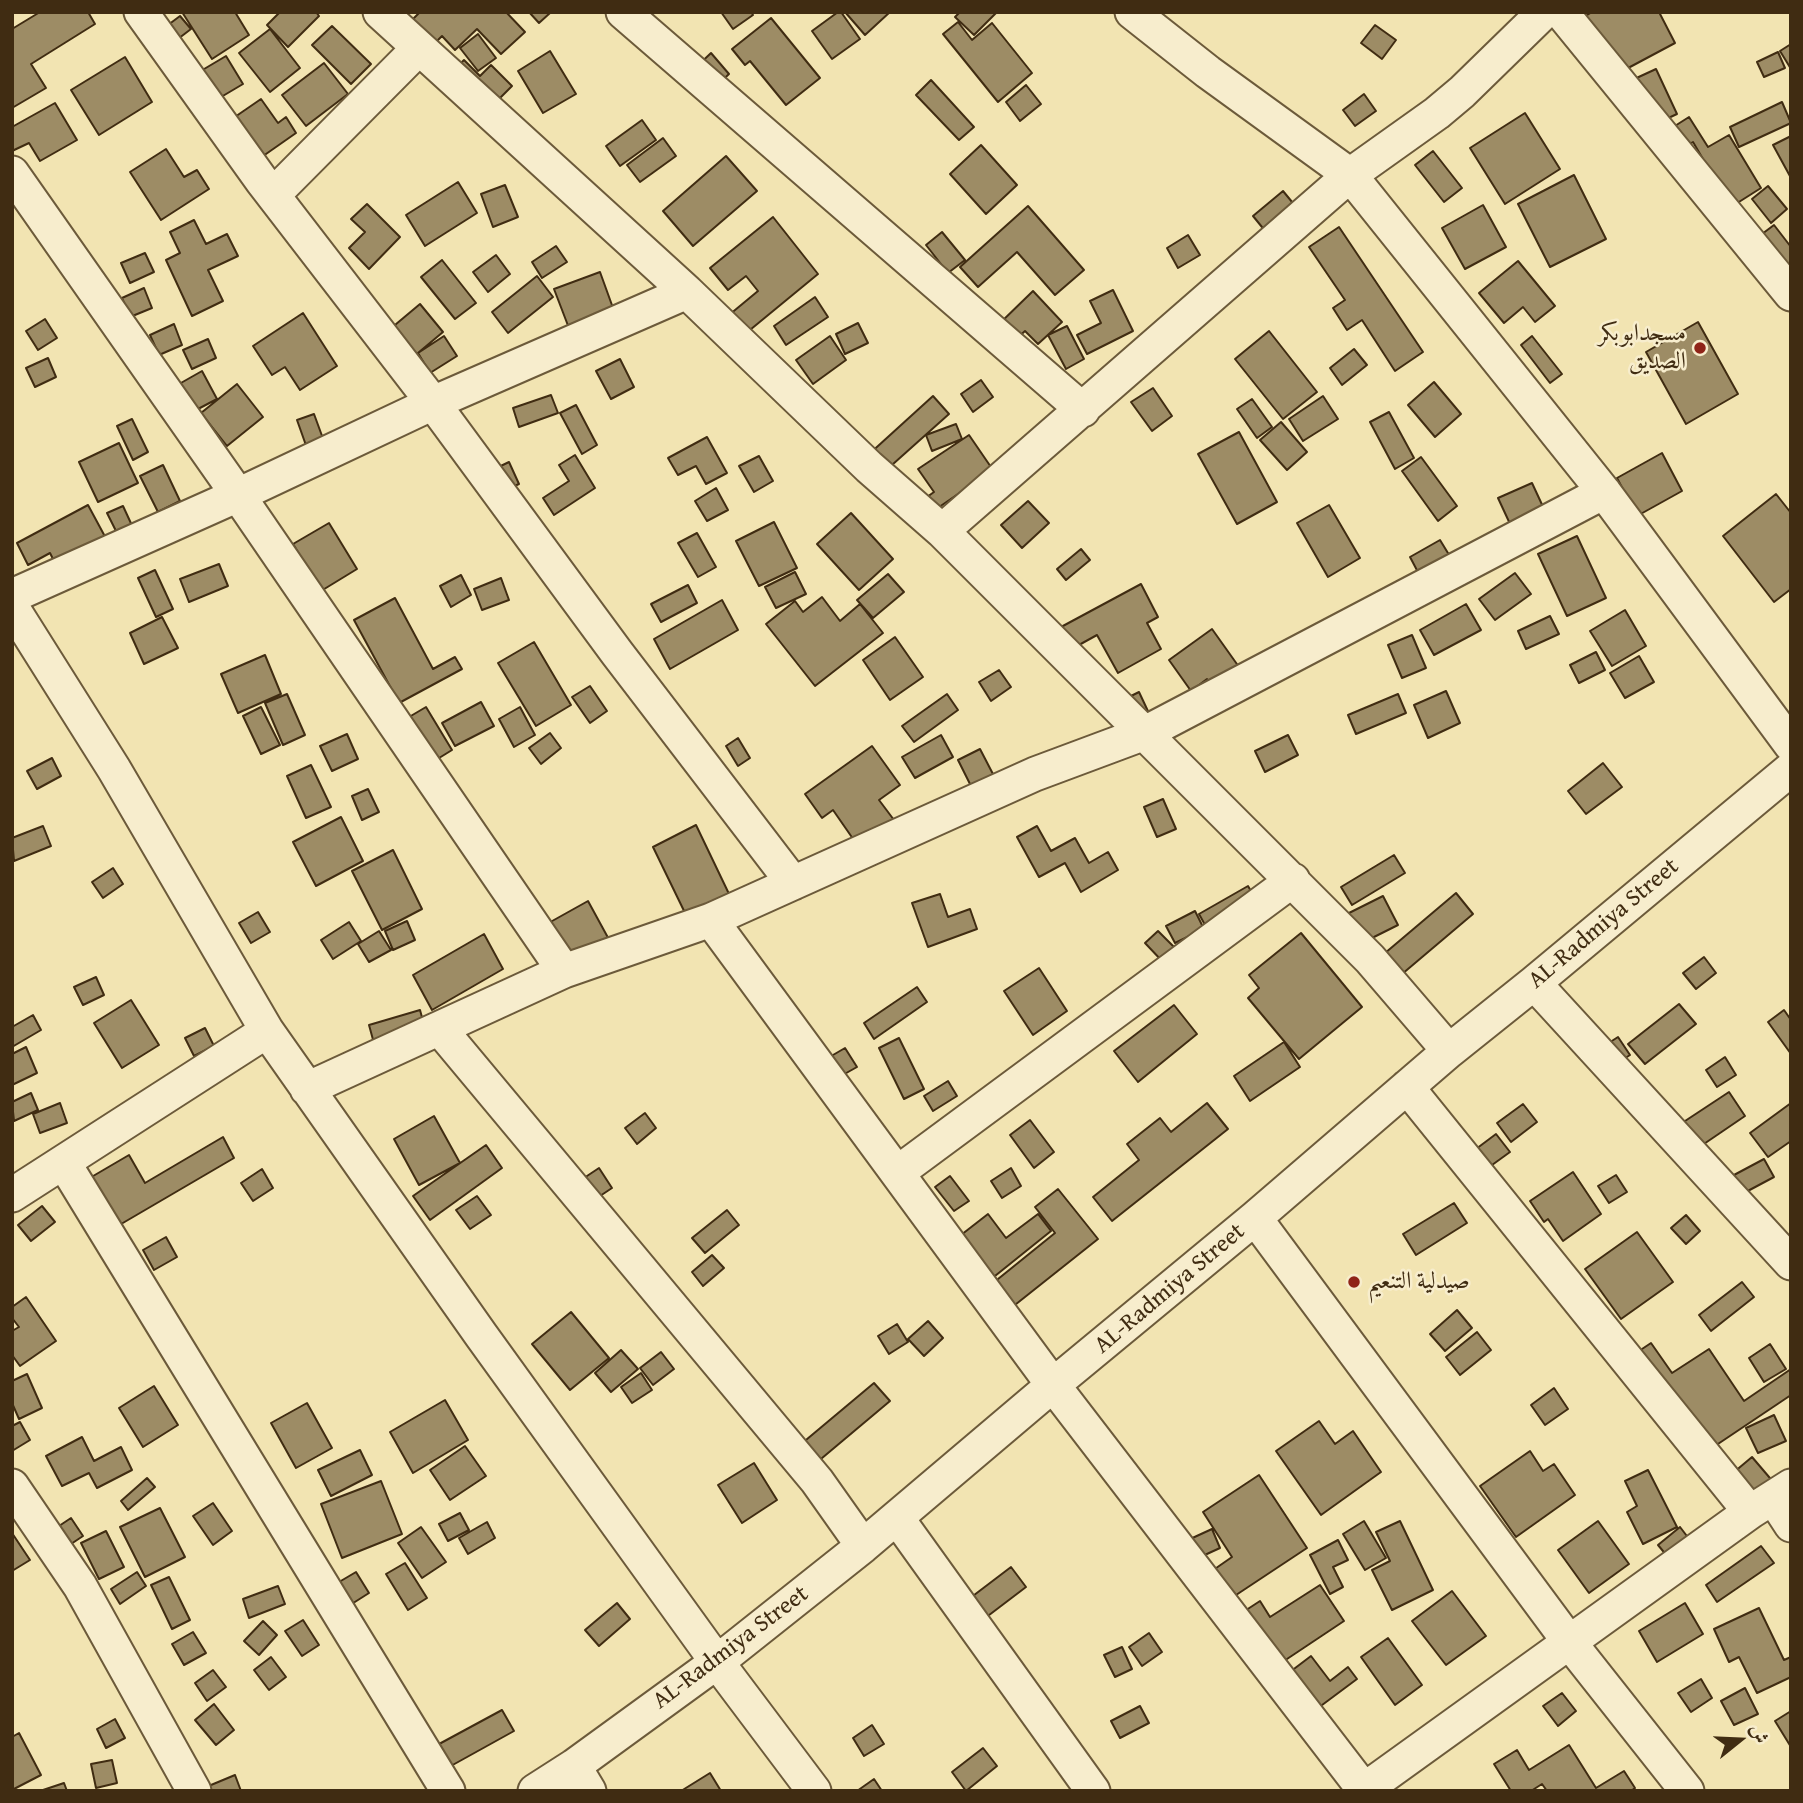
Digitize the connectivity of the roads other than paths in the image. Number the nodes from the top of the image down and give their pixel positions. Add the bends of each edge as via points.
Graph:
1 (141, 12) edge
2 (380, 12) edge
3 (624, 12) edge
4 (1132, 12) edge
5 (1544, 12) edge
6 (1561, 12) edge
7 (418, 49) junction
8 (12, 173) edge
9 (1350, 175) junction
10 (273, 195) junction
11 (687, 292) junction
12 (1791, 294) edge
13 (433, 403) junction
14 (1083, 410) junction
15 (1604, 492) junction
16 (238, 495) junction
17 (942, 531) junction
18 (12, 596) edge
19 (12, 607) edge
20 (1145, 733) junction
21 (1791, 745) edge
22 (1791, 769) edge
23 (1293, 880) junction
24 (793, 883) junction
25 (711, 920) junction
26 (564, 971) junction
27 (1534, 984) junction
28 (440, 1029) junction
29 (267, 1031) junction
30 (1449, 1051) junction
31 (1407, 1087) junction
32 (307, 1089) junction
33 (64, 1163) junction
34 (897, 1173) junction
35 (12, 1195) edge
36 (1255, 1218) junction
37 (1791, 1263) edge
38 (1054, 1385) junction
39 (12, 1486) edge
40 (1776, 1505) edge
41 (897, 1518) junction
42 (863, 1546) junction
43 (1570, 1643) junction
44 (717, 1662) junction
45 (581, 1778) edge
46 (1364, 1790) edge
47 (194, 1791) edge
48 (448, 1791) edge
49 (535, 1791) edge
50 (814, 1791) edge
51 (1093, 1791) edge
52 (1686, 1791) edge

1 - 10 street
2 - 7 street
3 - 14 street
4 - 9 street
5 - 9 street via 1462,92
6 - 12 street
7 - 10 street
7 - 11 street
8 - 16 street
9 - 14 street
9 - 15 street
10 - 13 street
11 - 13 street
11 - 17 street
13 - 16 street
13 - 24 street
14 - 17 street
15 - 20 street
15 - 21 street
16 - 18 street
16 - 26 street
17 - 20 street
19 - 29 street via 114,769
20 - 23 street
20 - 24 street via 1035,774
22 - 27 street, AL-Radmiya Street
23 - 30 street via 1370,959
23 - 34 street
24 - 25 street
25 - 26 street
25 - 34 street
26 - 28 street
27 - 30 street, AL-Radmiya Street
27 - 37 street
28 - 32 street
28 - 42 street via 817,1481
29 - 32 street
29 - 33 street
30 - 31 street, AL-Radmiya Street
31 - 36 street, AL-Radmiya Street
31 - 40 street
32 - 44 street
33 - 35 street
33 - 48 street
34 - 38 street
36 - 38 street, AL-Radmiya Street
36 - 43 street
38 - 41 street, AL-Radmiya Street
38 - 46 street
39 - 47 street via 80,1586
40 - 43 street
41 - 42 street, AL-Radmiya Street
41 - 51 street
42 - 44 street, AL-Radmiya Street
43 - 46 street
43 - 52 street
44 - 45 street, AL-Radmiya Street
44 - 50 street
45 - 49 street, AL-Radmiya Street

